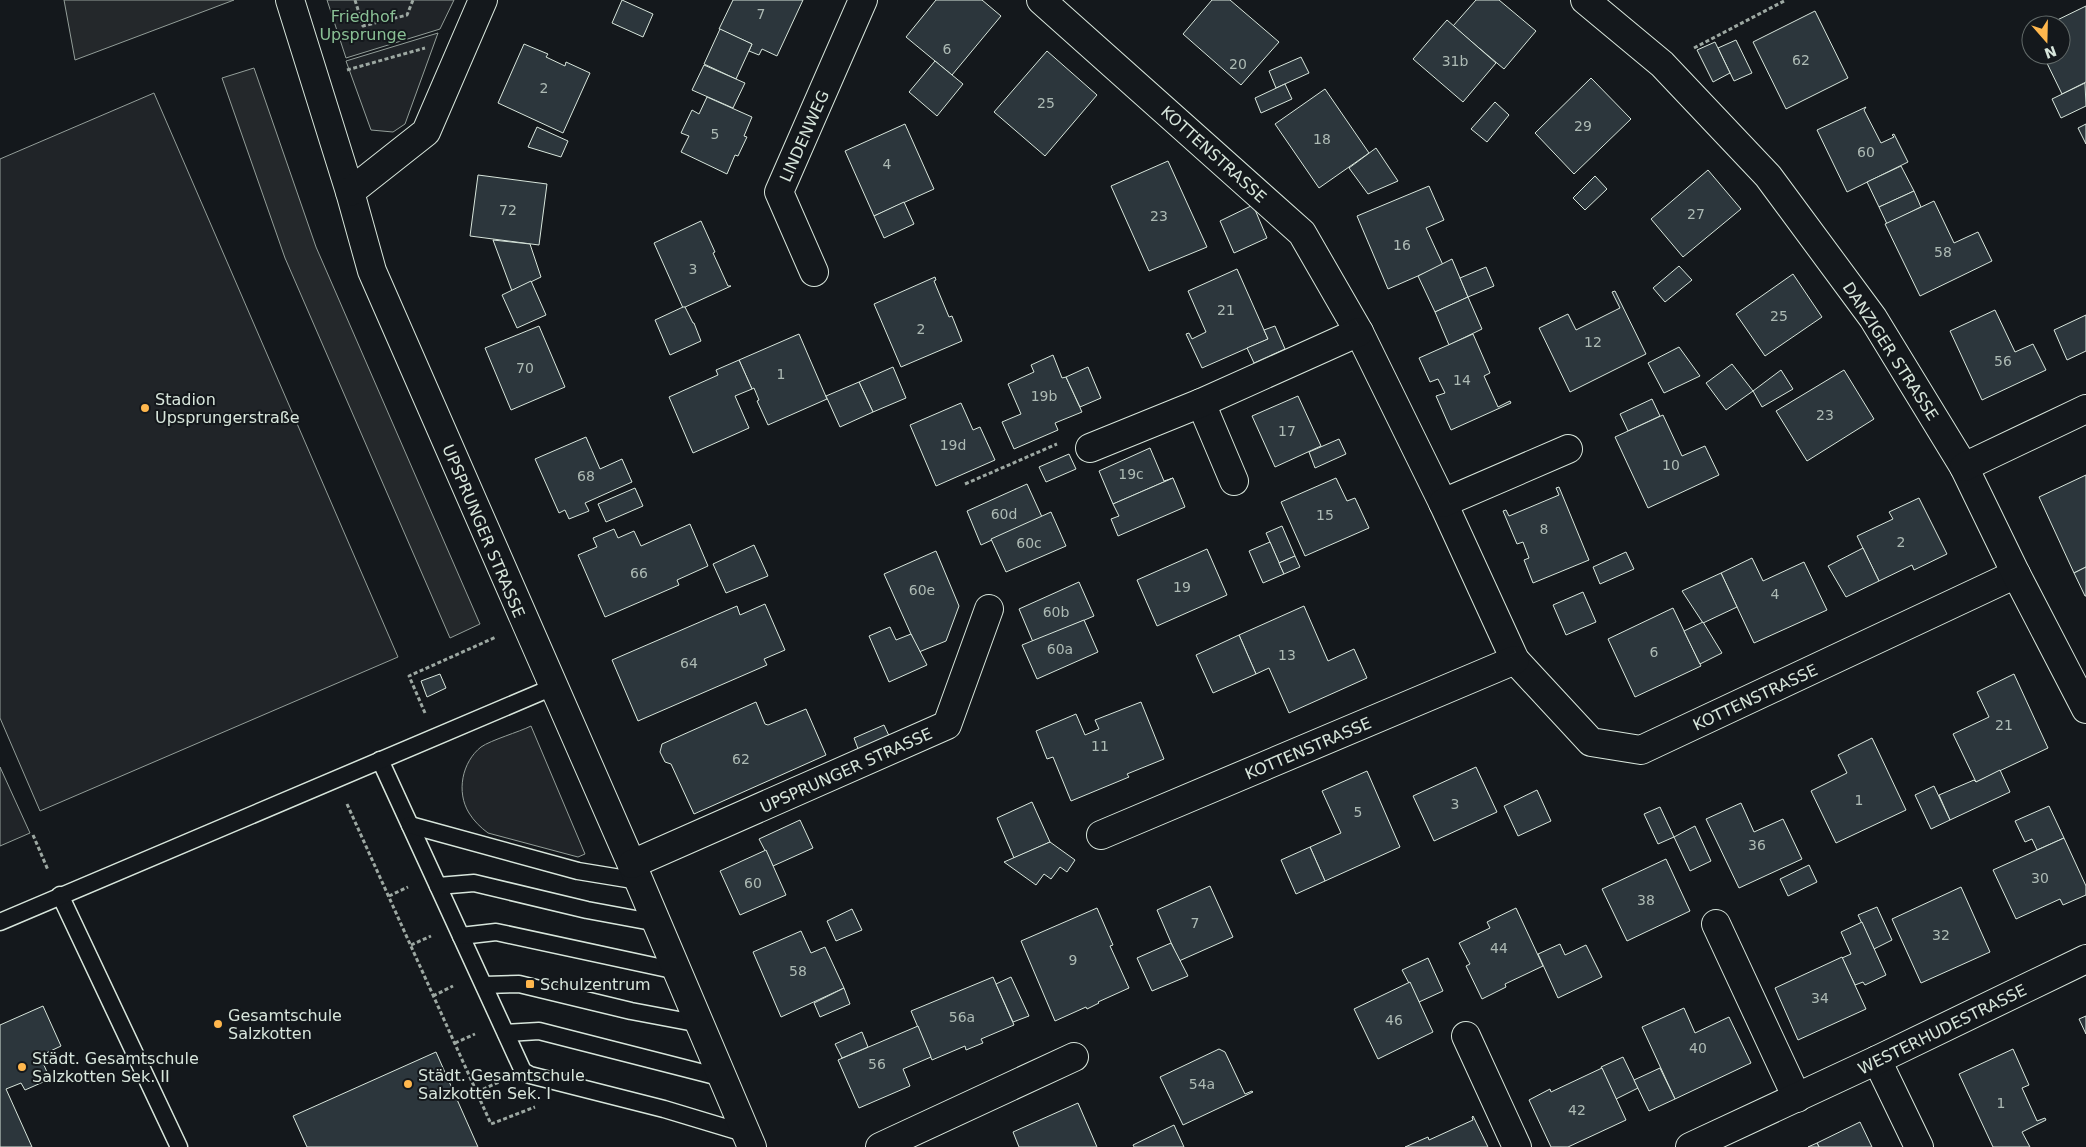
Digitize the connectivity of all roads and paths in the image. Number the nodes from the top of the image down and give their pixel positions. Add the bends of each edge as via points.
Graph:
1 (290, 0) edge
2 (356, 0) edge
3 (413, 0) edge
4 (483, 0) edge
5 (863, 0) edge
6 (1041, 0) edge
7 (1585, 0) edge
8 (1786, 0) edge
9 (467, 36) junction
10 (1662, 64) junction
11 (315, 80) junction
12 (350, 192) junction
13 (814, 272) dead end
14 (1359, 332) junction
15 (1201, 403) junction
16 (2086, 409) edge
17 (1090, 448) joint
18 (1568, 449) dead end
19 (1964, 466) junction
20 (1234, 481) dead end
21 (964, 484) dead end
22 (1443, 503) junction
23 (2016, 574) junction
24 (989, 609) dead end
25 (525, 624) junction
26 (1515, 660) junction
27 (553, 687) junction
28 (2086, 709) edge
29 (436, 736) junction
30 (380, 760) junction
31 (335, 778) junction
32 (410, 825) junction
33 (33, 835) dead end
34 (1101, 836) dead end
35 (636, 873) junction
36 (438, 886) junction
37 (60, 895) junction
38 (0, 922) edge
39 (657, 923) junction
40 (1716, 924) dead end
41 (461, 936) junction
42 (2086, 959) edge
43 (677, 971) junction
44 (484, 985) junction
45 (700, 1024) junction
46 (506, 1034) junction
47 (1466, 1036) dead end
48 (1074, 1057) dead end
49 (1877, 1060) junction
50 (723, 1078) junction
51 (1797, 1098) junction
52 (541, 1104) dead end
53 (750, 1141) edge
54 (179, 1147) edge
55 (880, 1147) edge
56 (1517, 1147) edge
57 (1690, 1147) edge
58 (1919, 1147) edge

1 - 11 street, UPSPRUNGER STRASSE
2 - 3 path via 363,26 407,15
4 - 9 street
5 - 13 street, LINDENWEG via 779,192
6 - 14 street, KOTTENSTRASSE via 1302,232
7 - 10 street, DANZIGER STRASSE
8 - 10 path
9 - 11 path
9 - 12 street via 426,132
10 - 19 street, DANZIGER STRASSE via 1768,176 1873,318
11 - 12 street, UPSPRUNGER STRASSE
12 - 25 street, UPSPRUNGER STRASSE via 372,271
14 - 15 street
14 - 22 street, KOTTENSTRASSE
15 - 17 street
15 - 20 street
16 - 19 street
17 - 21 path via 1081,434
18 - 22 street
19 - 23 street, DANZIGER STRASSE
22 - 26 street, KOTTENSTRASSE
23 - 26 street, KOTTENSTRASSE via 1641,750 1591,742
23 - 28 street, DANZIGER STRASSE
24 - 35 street, UPSPRUNGER STRASSE via 948,725
25 - 27 street, UPSPRUNGER STRASSE
25 - 29 path via 409,676
26 - 34 street, KOTTENSTRASSE
27 - 29 lane
27 - 35 street, UPSPRUNGER STRASSE
29 - 30 lane
30 - 31 lane
30 - 32 lane
31 - 37 lane
31 - 52 path via 491,1124
32 - 35 lane via 578,871
32 - 36 lane
33 - 37 path
35 - 39 street, UPSPRUNGER STRASSE
36 - 39 lane via 474,883
36 - 41 lane
37 - 38 lane
37 - 54 lane
39 - 43 street, UPSPRUNGER STRASSE
40 - 51 street
41 - 43 lane via 496,932
41 - 44 lane
42 - 49 street, WESTERHUDESTRASSE
43 - 45 street, UPSPRUNGER STRASSE
44 - 45 lane via 519,984
44 - 46 lane
45 - 50 street, UPSPRUNGER STRASSE
46 - 50 lane via 539,1031
46 - 53 lane via 524,1071 530,1075 664,1109
47 - 56 street
48 - 55 street
49 - 51 street, WESTERHUDESTRASSE
49 - 58 street
50 - 53 street, UPSPRUNGER STRASSE
51 - 57 street, WESTERHUDESTRASSE

